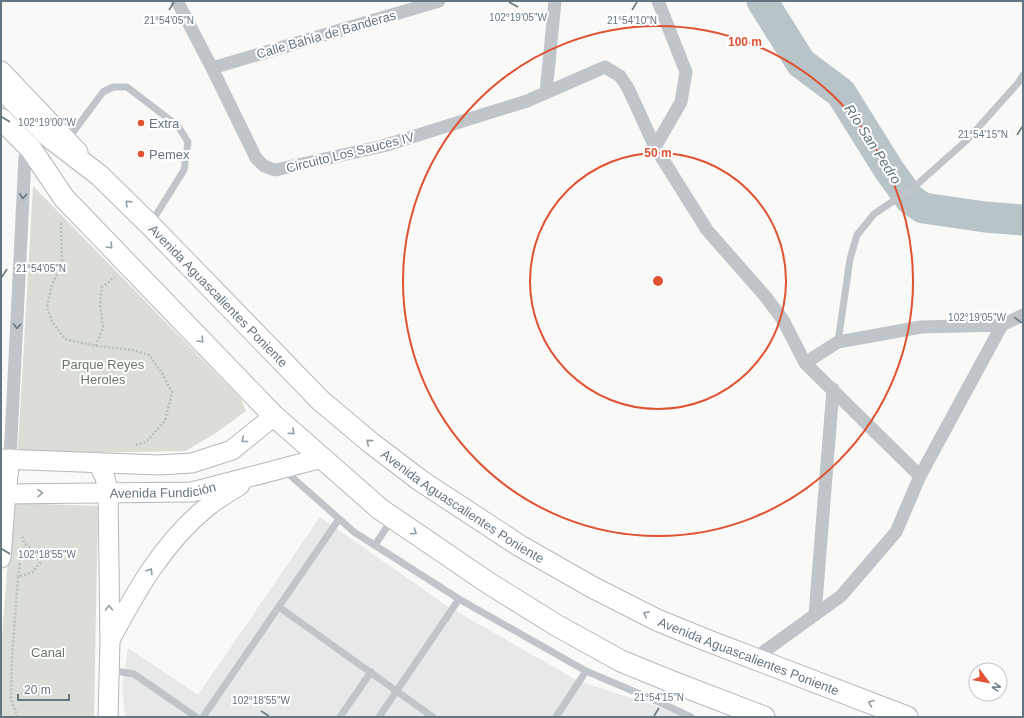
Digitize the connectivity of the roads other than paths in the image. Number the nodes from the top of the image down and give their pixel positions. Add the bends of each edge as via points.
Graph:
1 (177, 1) edge
2 (439, 1) edge
3 (555, 1) edge
4 (658, 1) edge
5 (212, 68) junction
6 (1, 71) edge
7 (1023, 75) edge
8 (1, 88) edge
9 (546, 93) junction
10 (1, 118) edge
11 (1, 132) edge
12 (68, 139) junction
13 (655, 147) junction
14 (25, 157) junction
15 (99, 175) junction
16 (64, 198) junction
17 (150, 225) junction
18 (1023, 315) edge
19 (1002, 324) junction
20 (838, 342) junction
21 (806, 363) junction
22 (832, 389) junction
23 (274, 416) junction
24 (322, 458) junction
25 (6, 459) edge
26 (96, 462) junction
27 (282, 468) junction
28 (920, 476) junction
29 (251, 477) junction
30 (108, 492) junction
31 (3, 493) edge
32 (393, 518) junction
33 (339, 519) junction
34 (375, 545) junction
35 (1, 558) edge
36 (459, 599) junction
37 (279, 606) junction
38 (815, 615) junction
39 (110, 641) junction
40 (755, 658) junction
41 (109, 670) junction
42 (586, 671) junction
43 (370, 672) junction
44 (670, 681) junction
45 (397, 691) junction
46 (661, 703) junction
47 (108, 717) edge
48 (196, 717) edge
49 (204, 717) edge
50 (340, 717) edge
51 (379, 717) edge
52 (433, 717) edge
53 (556, 717) edge
54 (691, 717) edge
55 (764, 717) edge
56 (907, 717) edge

1 - 5 street, Circuito Los Sauces IV
2 - 5 street, Calle Bahía de Banderas
3 - 9 street
4 - 13 street via 686,72 681,102
5 - 9 street, Circuito Los Sauces IV via 256,158 264,166 275,170 383,146
6 - 12 street, Avenida Aguascalientes Poniente
7 - 20 lane via 967,140 913,188 874,214 857,235 850,259
8 - 15 main road, Avenida Aguascalientes Poniente via 48,136
9 - 13 street, Circuito Los Sauces IV via 605,67 620,76 628,88
10 - 16 main road via 31,149
11 - 14 street
12 - 15 street, Avenida Aguascalientes Poniente
12 - 17 lane via 103,92 114,87 127,87 178,126 188,142 184,170
13 - 21 street via 707,230 783,320
14 - 16 street
14 -> 25 street
17 -> 15 main road, Avenida Aguascalientes Poniente
16 -> 23 main road
40 -> 17 main road, Avenida Aguascalientes Poniente via 658,620 592,587 520,546 421,482 320,400
18 - 19 street
19 - 20 street via 921,327
19 - 28 street
20 - 21 street
21 - 22 street
22 - 28 street
22 - 38 street
23 -> 24 main road
23 -> 26 street, Avenida Fundición via 232,450 192,463 159,465
24 - 27 street, Avenida Fundición
24 - 32 main road via 380,510
25 - 26 street, Avenida Fundición
25 - 31 street
26 - 30 street via 105,477
27 - 29 street, Avenida Fundición
27 - 33 lane
28 - 38 street via 896,532 842,596
29 - 30 street, Avenida Fundición via 192,492
39 -> 29 street via 152,567 171,542 207,507
31 -> 30 street, Avenida Fundición
39 -> 30 street
31 - 35 street
32 - 34 lane
32 -> 44 main road via 556,625 621,660
33 - 34 lane
33 - 37 lane
34 - 36 lane
36 - 42 lane
36 - 45 lane
37 - 43 lane
37 - 49 lane
38 - 40 street
39 - 41 street
56 -> 40 main road, Avenida Aguascalientes Poniente
41 - 47 street
41 - 48 lane via 134,674
42 - 46 lane
42 - 53 lane
43 - 45 lane
43 - 50 lane
44 - 46 lane
44 - 55 main road
45 - 51 lane
45 - 52 lane
46 - 54 lane

